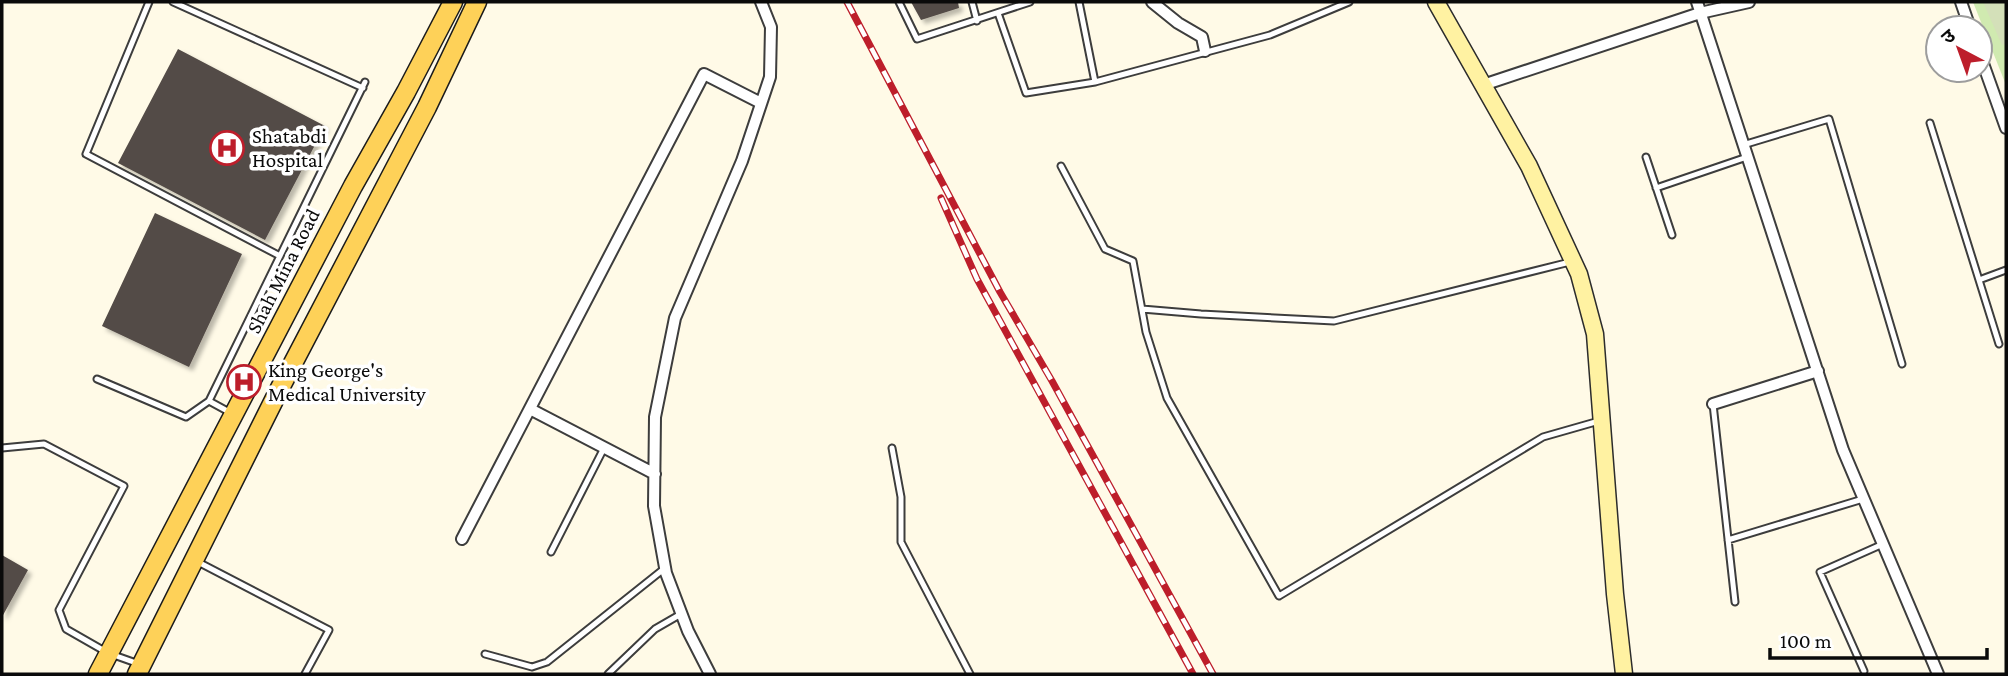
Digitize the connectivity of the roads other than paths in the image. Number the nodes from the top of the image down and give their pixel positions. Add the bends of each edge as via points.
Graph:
1 (149, 2) edge
2 (173, 2) edge
3 (453, 2) edge
4 (477, 2) edge
5 (761, 2) edge
6 (899, 2) edge
7 (972, 2) edge
8 (1030, 2) edge
9 (1079, 2) edge
10 (1152, 2) edge
11 (1349, 2) edge
12 (1436, 2) edge
13 (1749, 2) edge
14 (1699, 7) edge
15 (998, 13) junction
16 (977, 21) junction
17 (1205, 51) junction
18 (1095, 82) junction
19 (1990, 84) edge
20 (1483, 85) junction
21 (761, 103) junction
22 (1930, 123) dead end
23 (2006, 128) edge
24 (1743, 145) junction
25 (1646, 157) dead end
26 (1747, 157) junction
27 (1061, 166) dead end
28 (359, 176) junction
29 (383, 188) junction
30 (1656, 188) junction
31 (1672, 235) dead end
32 (280, 256) junction
33 (1573, 261) junction
34 (2006, 270) edge
35 (1979, 280) junction
36 (1142, 309) junction
37 (1999, 344) dead end
38 (1902, 364) dead end
39 (1818, 372) junction
40 (254, 377) junction
41 (97, 379) dead end
42 (279, 390) junction
43 (209, 401) junction
44 (1713, 404) joint
45 (530, 409) junction
46 (234, 415) junction
47 (1602, 421) junction
48 (604, 447) junction
49 (2, 448) edge
50 (892, 449) dead end
51 (655, 474) junction
52 (1864, 498) junction
53 (186, 506) junction
54 (215, 519) junction
55 (462, 539) dead end
56 (1728, 540) junction
57 (1883, 544) junction
58 (551, 552) dead end
59 (195, 561) junction
60 (665, 568) junction
61 (1735, 602) dead end
62 (681, 614) junction
63 (108, 653) junction
64 (485, 653) dead end
65 (140, 670) edge
66 (1864, 671) dead end
67 (98, 674) edge
68 (304, 674) edge
69 (608, 674) edge
70 (708, 674) edge
71 (970, 674) edge
72 (1624, 674) edge
73 (1938, 674) edge

1 - 32 lane via 86,154
2 - 32 lane via 364,85
3 - 28 main road, Shah Mina Road
4 - 29 main road
5 - 21 street via 771,27 770,77
6 - 16 lane via 917,40
7 - 16 lane
8 - 15 lane
9 - 18 lane
10 - 17 street via 1202,37
11 - 17 lane via 1270,35
12 - 20 street
13 - 14 street
14 - 20 street
14 - 24 street
15 - 16 lane
15 - 18 lane via 1026,93
17 - 18 lane
19 - 23 street
20 - 33 street via 1529,166
21 - 45 street via 704,74
21 - 51 street via 742,161 675,318 655,416
22 - 35 lane
24 - 26 street
24 - 38 lane via 1829,119
25 - 30 lane
26 - 30 lane
26 - 39 street
27 - 36 lane via 1105,249 1133,261
28 - 29 main road
28 - 40 main road, Shah Mina Road
29 - 42 main road
30 - 31 lane
32 - 43 lane
33 - 36 lane via 1334,321
33 - 47 street via 1595,334
34 - 35 lane
35 - 37 lane
36 - 47 lane via 1167,398 1279,596 1543,438
39 - 44 street
39 - 52 street
40 - 42 main road
40 - 46 main road, Shah Mina Road
41 - 43 lane via 186,417
42 - 54 main road
43 - 46 lane
44 - 56 lane
45 - 48 street
45 - 55 street
46 - 53 main road, Shah Mina Road
47 - 72 street
48 - 51 street
48 - 58 lane
49 - 63 lane via 44,444 124,486 59,610 66,629
50 - 71 lane via 901,497 901,542
51 - 60 street via 654,506
52 - 56 lane
52 - 57 street
53 - 54 main road
53 - 63 main road, Shah Mina Road
54 - 59 main road
56 - 61 lane
57 - 66 lane via 1820,572
57 - 73 street
59 - 65 main road
59 - 68 lane via 329,629
60 - 62 street
60 - 64 lane via 547,662 532,667
62 - 69 lane via 655,629
62 - 70 street
63 - 65 lane
63 - 67 main road, Shah Mina Road

